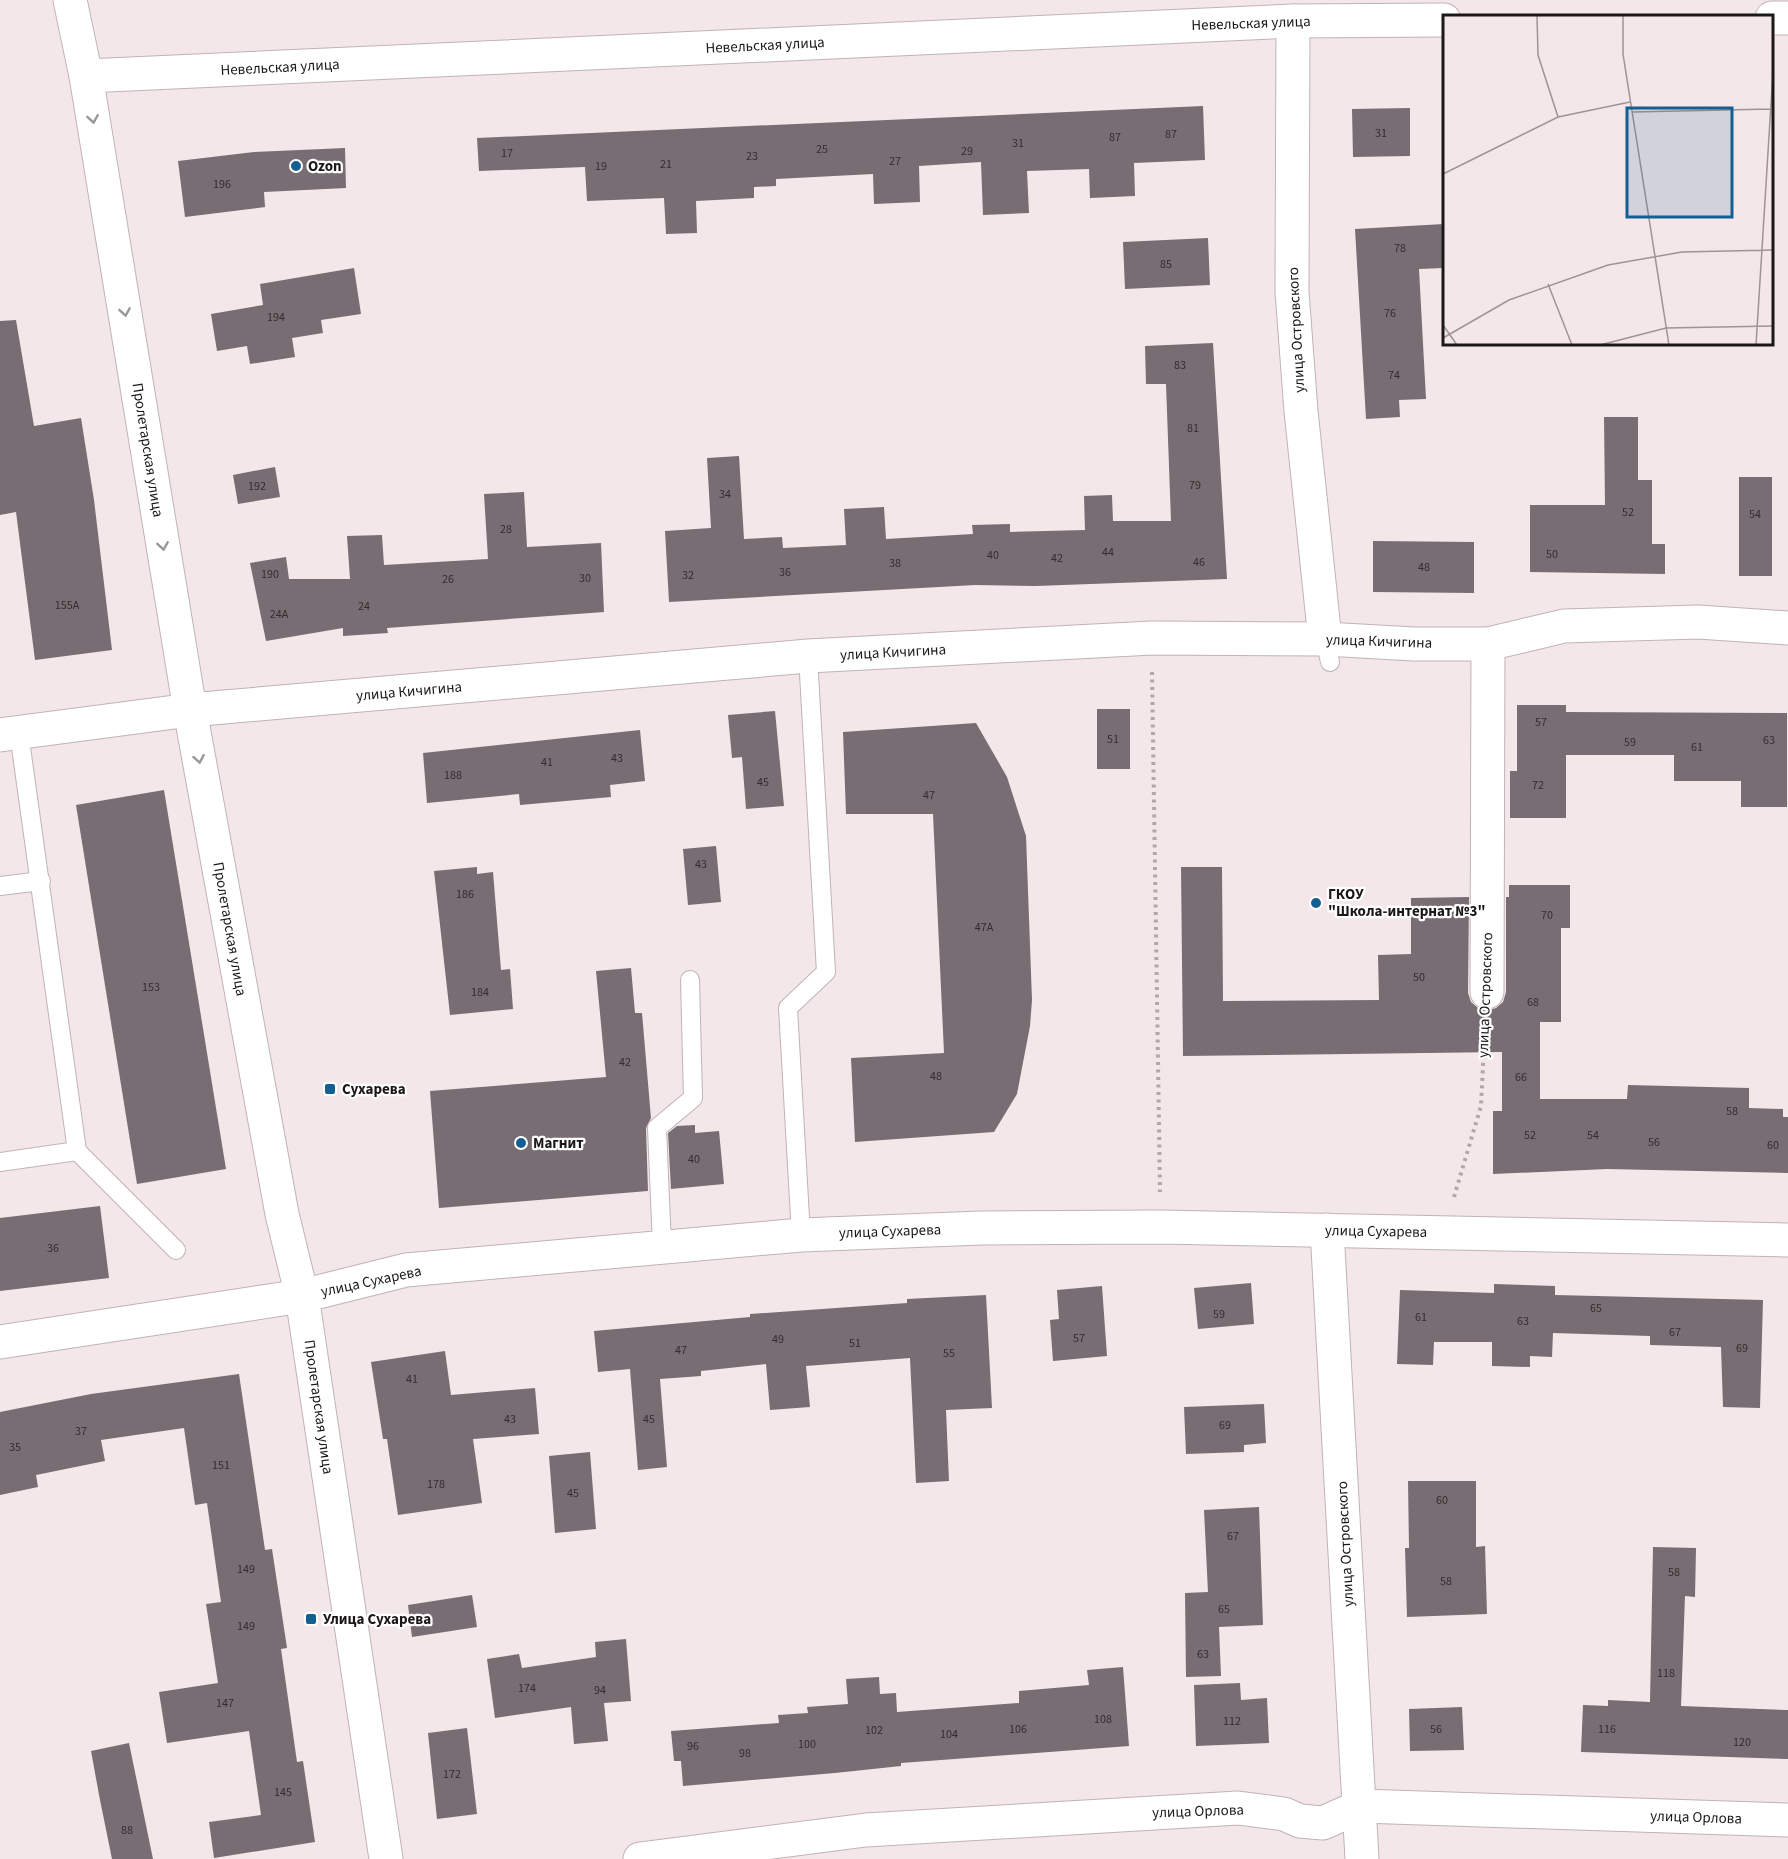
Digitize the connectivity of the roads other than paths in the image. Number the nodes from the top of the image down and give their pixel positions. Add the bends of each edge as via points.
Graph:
1 (70, 0) edge
2 (1443, 20) edge
3 (1293, 21) junction
4 (86, 76) junction
5 (1788, 628) edge
6 (1488, 644) junction
7 (1328, 650) junction
8 (808, 656) junction
9 (190, 710) junction
10 (9, 734) edge
11 (41, 881) junction
12 (0, 886) edge
13 (690, 980) dead end
14 (1487, 992) road end
15 (77, 1151) junction
16 (0, 1162) edge
17 (1327, 1230) junction
18 (801, 1235) junction
19 (1788, 1240) edge
20 (662, 1246) junction
21 (176, 1250) dead end
22 (302, 1296) junction
23 (0, 1342) edge
24 (1361, 1806) junction
25 (1788, 1820) edge
26 (386, 1859) edge
27 (640, 1859) edge
28 (1362, 1859) edge

1 - 4 street, Пролетарская улица
2 - 3 street, Невельская улица
3 - 4 street, Невельская улица
3 - 7 street, улица Островского via 1292,292
4 -> 9 street, Пролетарская улица
5 - 6 street, улица Кичигина via 1698,622 1564,626
6 - 7 street, улица Кичигина
6 - 14 street, улица Островского
7 - 8 street, улица Кичигина via 1152,638
8 - 9 street, улица Кичигина
8 - 18 lane via 826,972 788,1008
9 - 10 street, улица Кичигина
9 -> 22 street, Пролетарская улица via 282,1214
10 - 11 lane
11 - 12 lane
11 - 15 lane
13 - 20 lane via 693,1098 657,1128
15 - 16 lane
15 - 21 lane
17 - 18 street, улица Сухарева via 981,1228
17 - 19 street, улица Сухарева
17 - 24 street, улица Островского
18 - 20 street, улица Сухарева
20 - 22 street, улица Сухарева via 406,1270
22 - 23 street, улица Сухарева
22 - 26 street, Пролетарская улица
24 - 25 street, улица Орлова
24 - 27 street, улица Орлова via 1323,1823 1238,1808 866,1830
24 - 28 street, улица Островского

